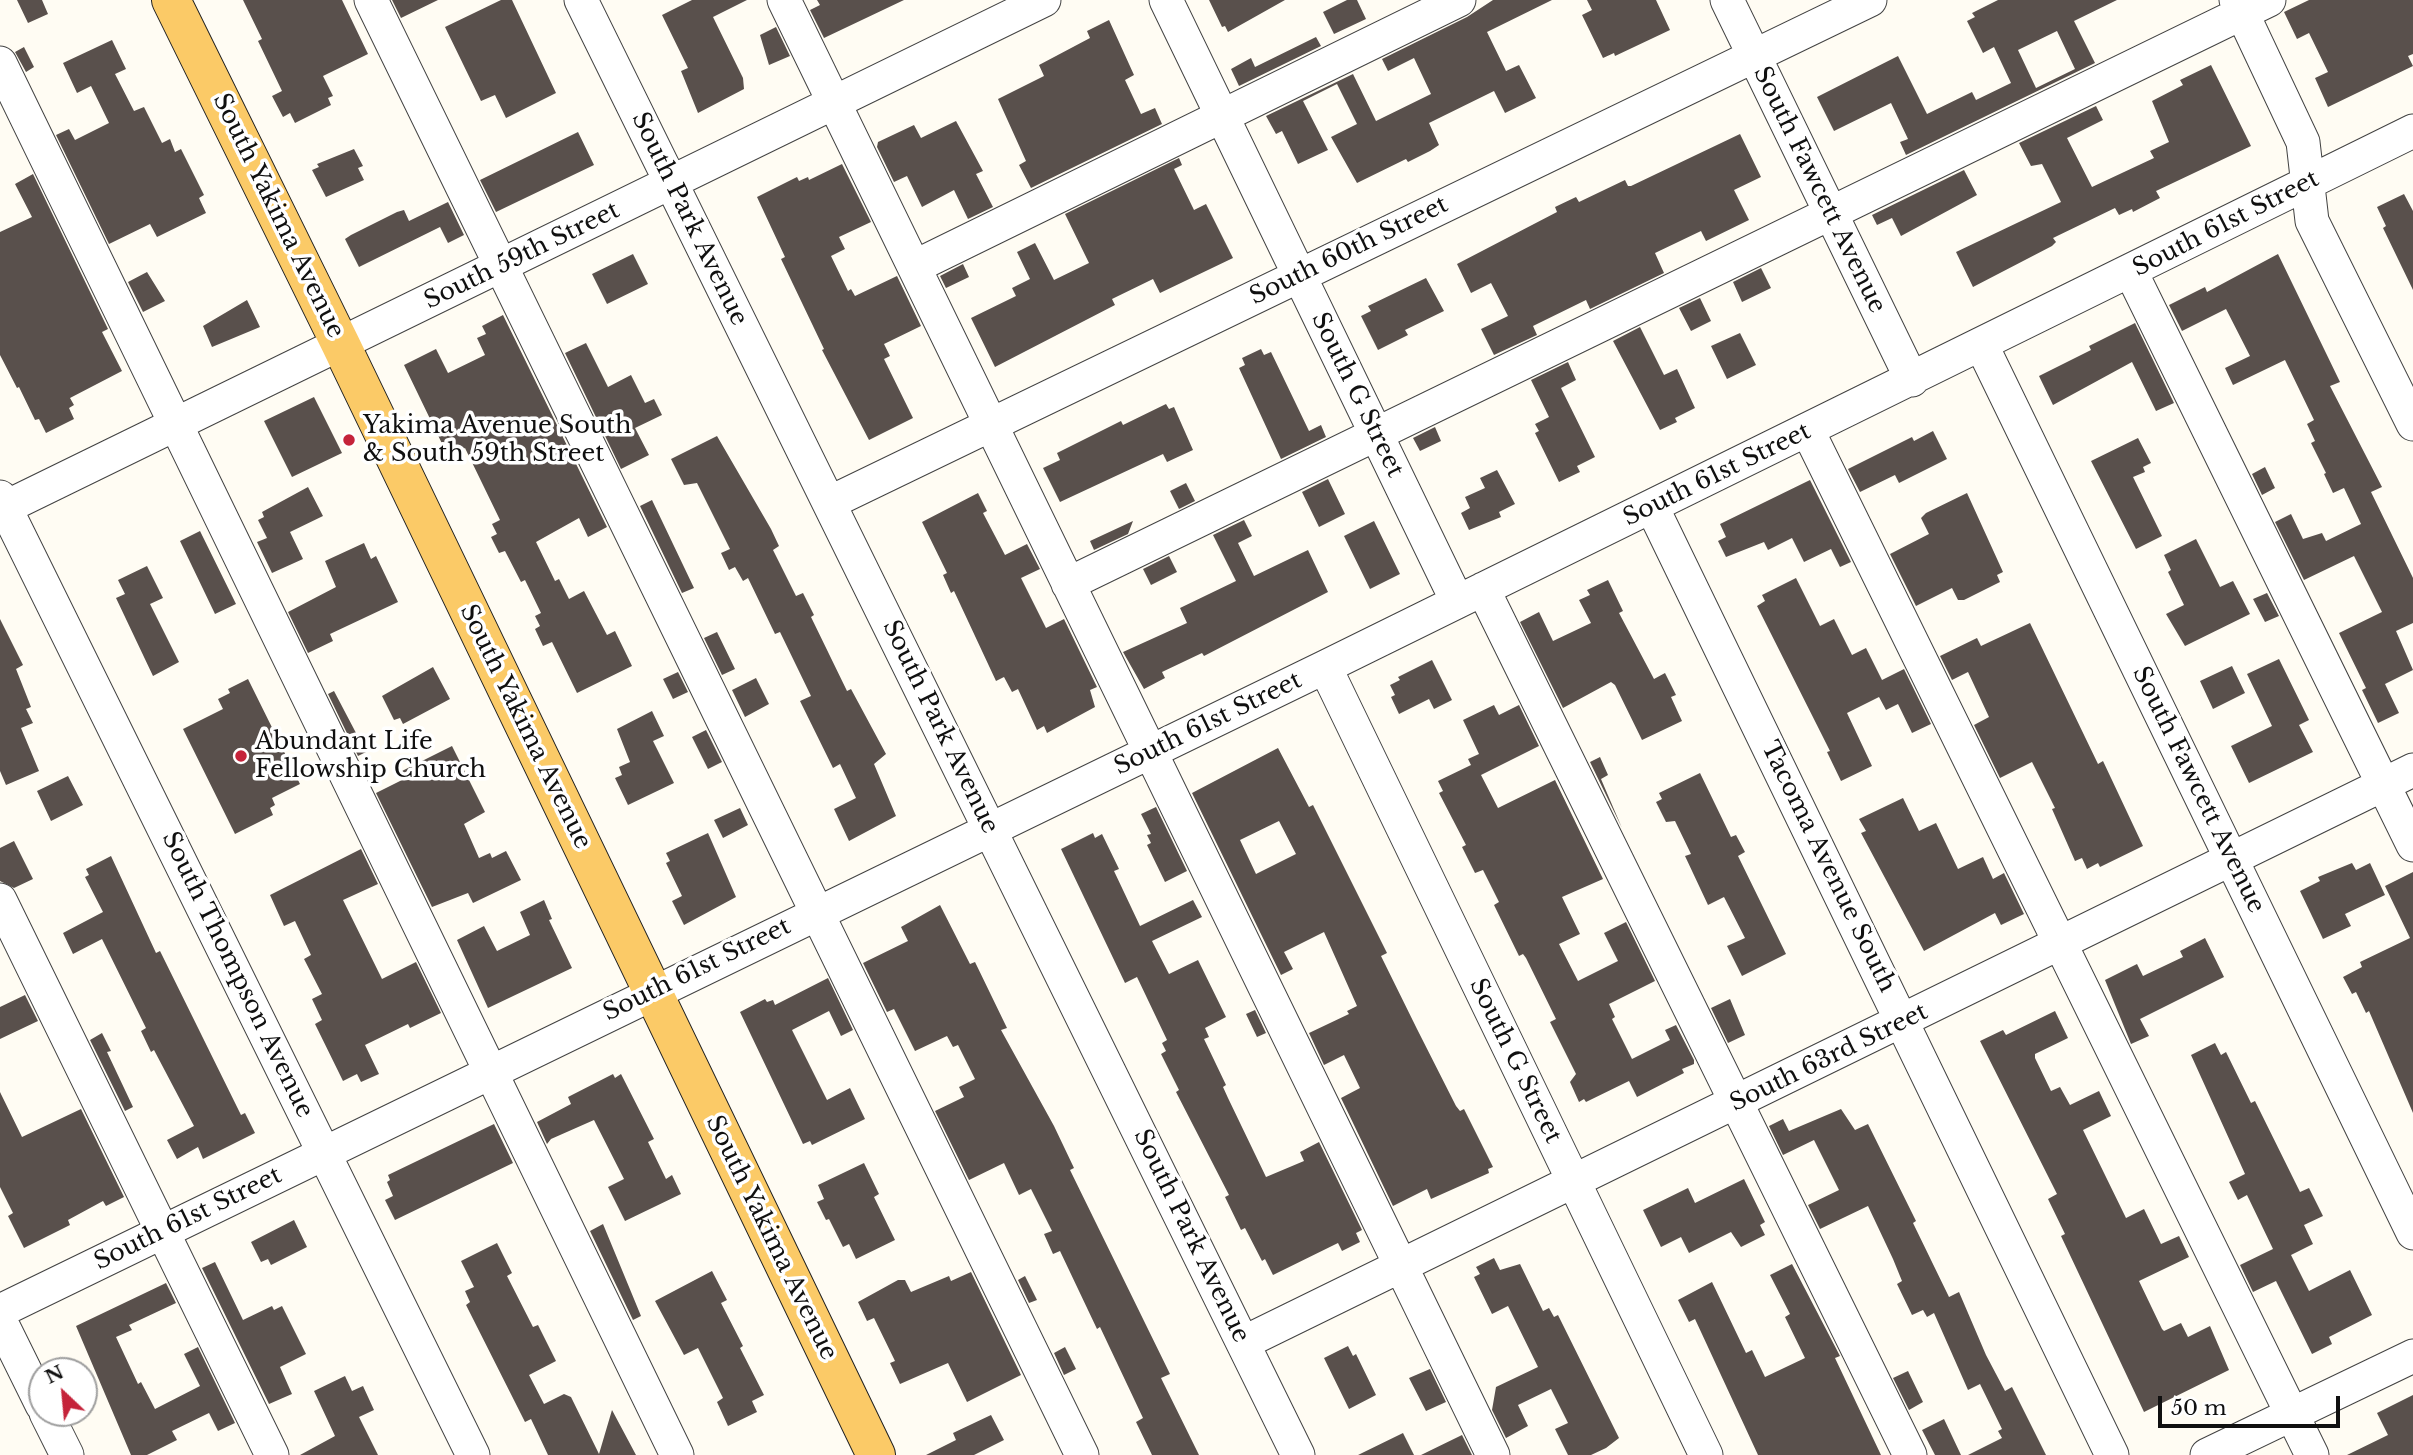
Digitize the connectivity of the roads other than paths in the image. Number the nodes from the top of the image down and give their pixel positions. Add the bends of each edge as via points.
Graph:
1 (172, 0) edge
2 (371, 0) edge
3 (581, 0) edge
4 (784, 0) edge
5 (1044, 0) edge
6 (1166, 0) edge
7 (1460, 0) edge
8 (1727, 0) edge
9 (1870, 0) edge
10 (2249, 4) edge
11 (1755, 58) junction
12 (0, 63) edge
13 (834, 104) junction
14 (1222, 116) junction
15 (2413, 131) edge
16 (2307, 182) junction
17 (672, 184) junction
18 (1831, 211) junction
19 (501, 266) junction
20 (914, 267) junction
21 (2131, 272) junction
22 (1299, 275) junction
23 (340, 343) junction
24 (1982, 346) junction
25 (1912, 380) junction
26 (175, 423) junction
27 (2413, 424) edge
28 (991, 425) junction
29 (1808, 430) junction
30 (1376, 433) junction
31 (829, 503) junction
32 (2, 505) edge
33 (1652, 507) junction
34 (1069, 584) junction
35 (1470, 595) junction
36 (1325, 667) junction
37 (1150, 752) junction
38 (2413, 771) edge
39 (2384, 785) junction
40 (991, 830) junction
41 (2413, 845) edge
42 (2232, 860) junction
43 (0, 900) edge
44 (817, 913) junction
45 (2061, 944) junction
46 (653, 991) junction
47 (1903, 1022) junction
48 (490, 1071) junction
49 (1737, 1103) junction
50 (325, 1152) junction
51 (1574, 1184) junction
52 (163, 1231) junction
53 (2413, 1233) edge
54 (1401, 1267) junction
55 (0, 1311) edge
56 (0, 1320) edge
57 (1243, 1343) junction
58 (2413, 1356) edge
59 (28, 1377) edge
60 (2292, 1414) junction
61 (53, 1427) edge
62 (67, 1455) edge
63 (272, 1455) edge
64 (473, 1455) edge
65 (677, 1455) edge
66 (876, 1455) edge
67 (1082, 1455) edge
68 (1298, 1455) edge
69 (1493, 1455) edge
70 (1706, 1455) edge
71 (1910, 1455) edge
72 (2112, 1455) edge
73 (2207, 1455) edge
74 (2312, 1455) edge

1 - 23 main road, South Yakima Avenue
2 - 19 street
3 - 17 street, South Park Avenue
4 - 13 street
5 - 13 street, South 59th Street
6 - 14 street, South G Street
7 - 14 street
8 - 11 street, South Fawcett Avenue
9 - 11 street, South 60th Street
10 - 16 street via 2303,142
10 - 18 street
11 - 18 street, South Fawcett Avenue
11 - 22 street, South 60th Street
12 - 26 street
13 - 17 street, South 59th Street
13 - 20 street
14 - 20 street
14 - 22 street, South G Street
15 - 16 street, South 61st Street
16 - 21 street, South 61st Street
16 - 27 street via 2312,221
17 - 19 street, South 59th Street
17 - 31 street, South Park Avenue
18 - 25 street, South Fawcett Avenue
18 - 30 street
19 - 23 street, South 59th Street
19 - 44 street
20 - 28 street
21 - 24 street, South 61st Street
21 - 39 street
22 - 28 street, South 60th Street
22 - 30 street, South G Street
23 - 26 street, South 59th Street
23 - 46 main road, South Yakima Avenue
24 - 25 street, South 61st Street
24 - 42 street, South Fawcett Avenue
25 - 29 street, South 61st Street
26 - 32 street, South 59th Street
26 - 48 street
28 - 31 street, South 60th Street
28 - 34 street
29 - 33 street, South 61st Street
29 - 45 street
30 - 34 street
30 - 35 street, South G Street
31 - 40 street, South Park Avenue
32 - 50 street, South Thompson Avenue
33 - 35 street, South 61st Street
33 - 47 street, Tacoma Avenue South
34 - 37 street
35 - 36 street, South 61st Street
35 - 49 street, South G Street
36 - 37 street, South 61st Street
36 - 51 street, South G Street
37 - 40 street, South 61st Street
37 - 54 street
38 - 39 street, South 63rd Street
39 - 41 street
39 - 42 street, South 63rd Street
40 - 44 street, South 61st Street
40 - 57 street, South Park Avenue
42 - 45 street, South 63rd Street
42 - 53 street, South Fawcett Avenue
43 - 52 street
44 - 46 street, South 61st Street
44 - 67 street
45 - 47 street, South 63rd Street
45 - 60 street
46 - 48 street, South 61st Street
46 - 66 main road, South Yakima Avenue
47 - 49 street, South 63rd Street
47 - 72 street, Tacoma Avenue South
48 - 50 street, South 61st Street
48 - 65 street
49 - 51 street, South 63rd Street
49 - 71 street, South G Street
50 - 52 street, South 61st Street
50 - 64 street, South Thompson Avenue
51 - 54 street, South 63rd Street
51 - 70 street, South G Street
52 - 55 street, South 61st Street
52 - 63 street
54 - 57 street, South 63rd Street
54 - 69 street
56 - 59 street
57 - 68 street, South Park Avenue
58 - 60 street
60 - 73 street
60 - 74 street
61 - 62 street

